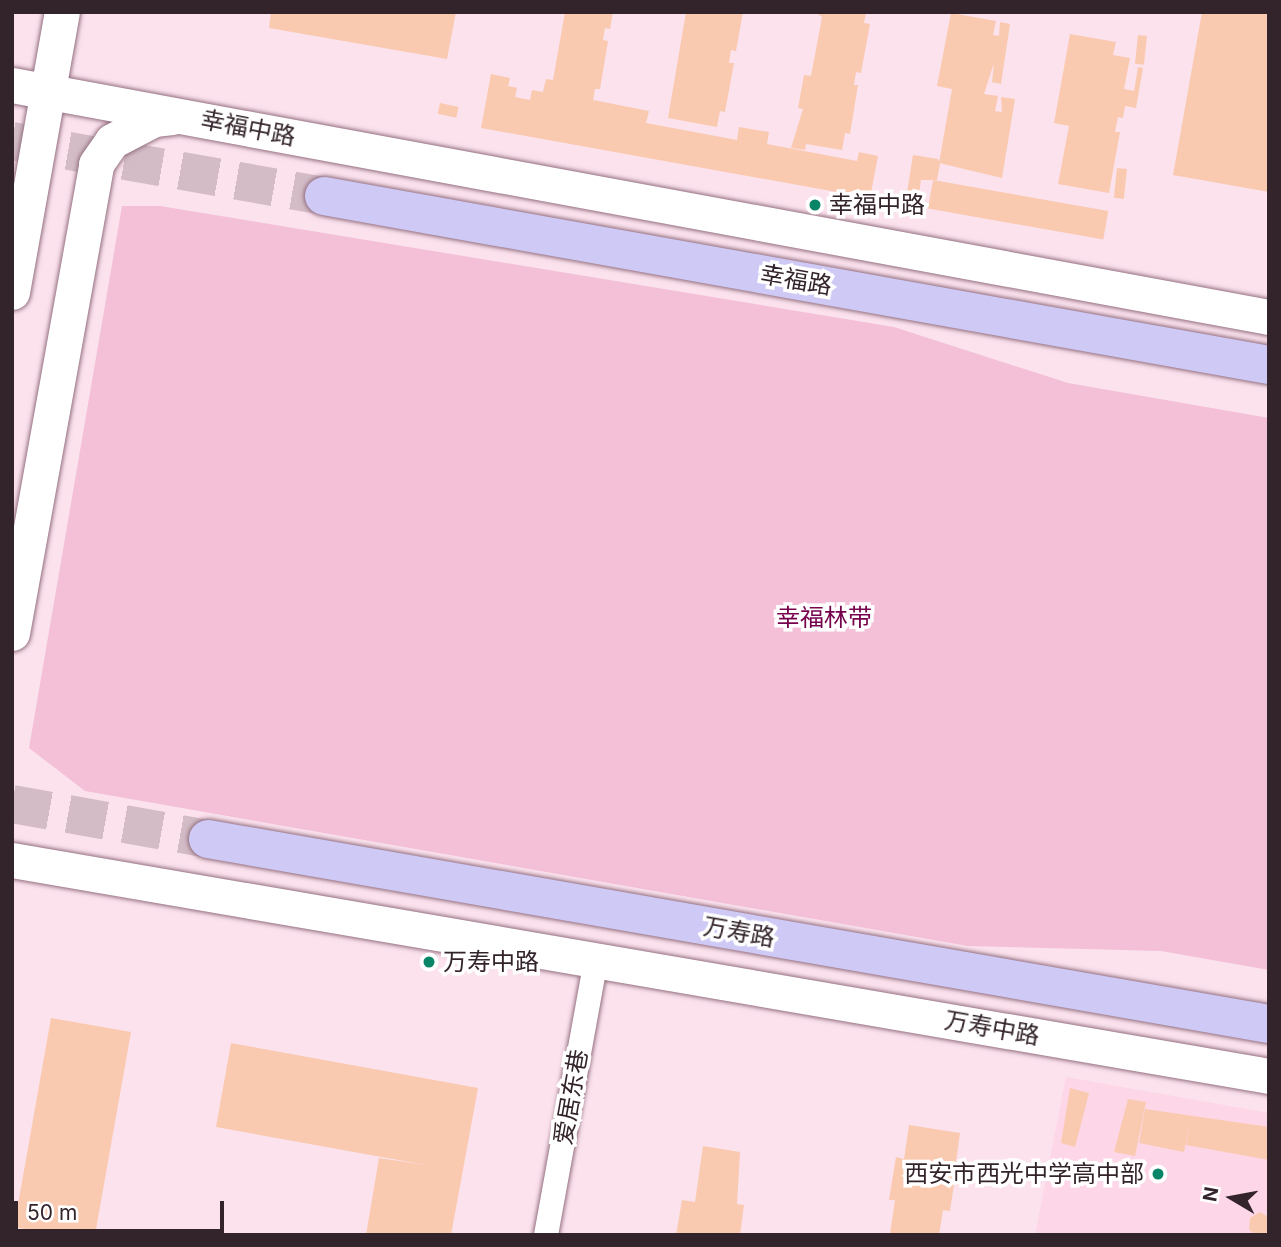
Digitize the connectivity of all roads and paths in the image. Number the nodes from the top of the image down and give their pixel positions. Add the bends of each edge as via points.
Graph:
1 (62, 12) edge
2 (12, 85) edge
3 (49, 90) junction
4 (183, 115) junction
5 (324, 196) tunnel mouth
6 (12, 292) edge
7 (1269, 317) edge
8 (1269, 365) edge
9 (12, 634) edge
10 (208, 839) tunnel mouth
11 (21, 858) edge
12 (596, 959) junction
13 (1269, 1024) edge
14 (1269, 1076) edge
15 (546, 1235) edge

1 - 3 main road
2 - 3 main road, 幸福中路
3 - 4 main road, 幸福中路
3 - 6 main road
4 - 7 main road, 幸福中路
4 - 9 main road via 132,128 112,141 96,164
5 - 8 main road, 幸福路
10 - 13 main road, 万寿路
11 - 12 main road, 万寿中路
12 - 14 main road, 万寿中路
12 - 15 street, 爱居东巷

